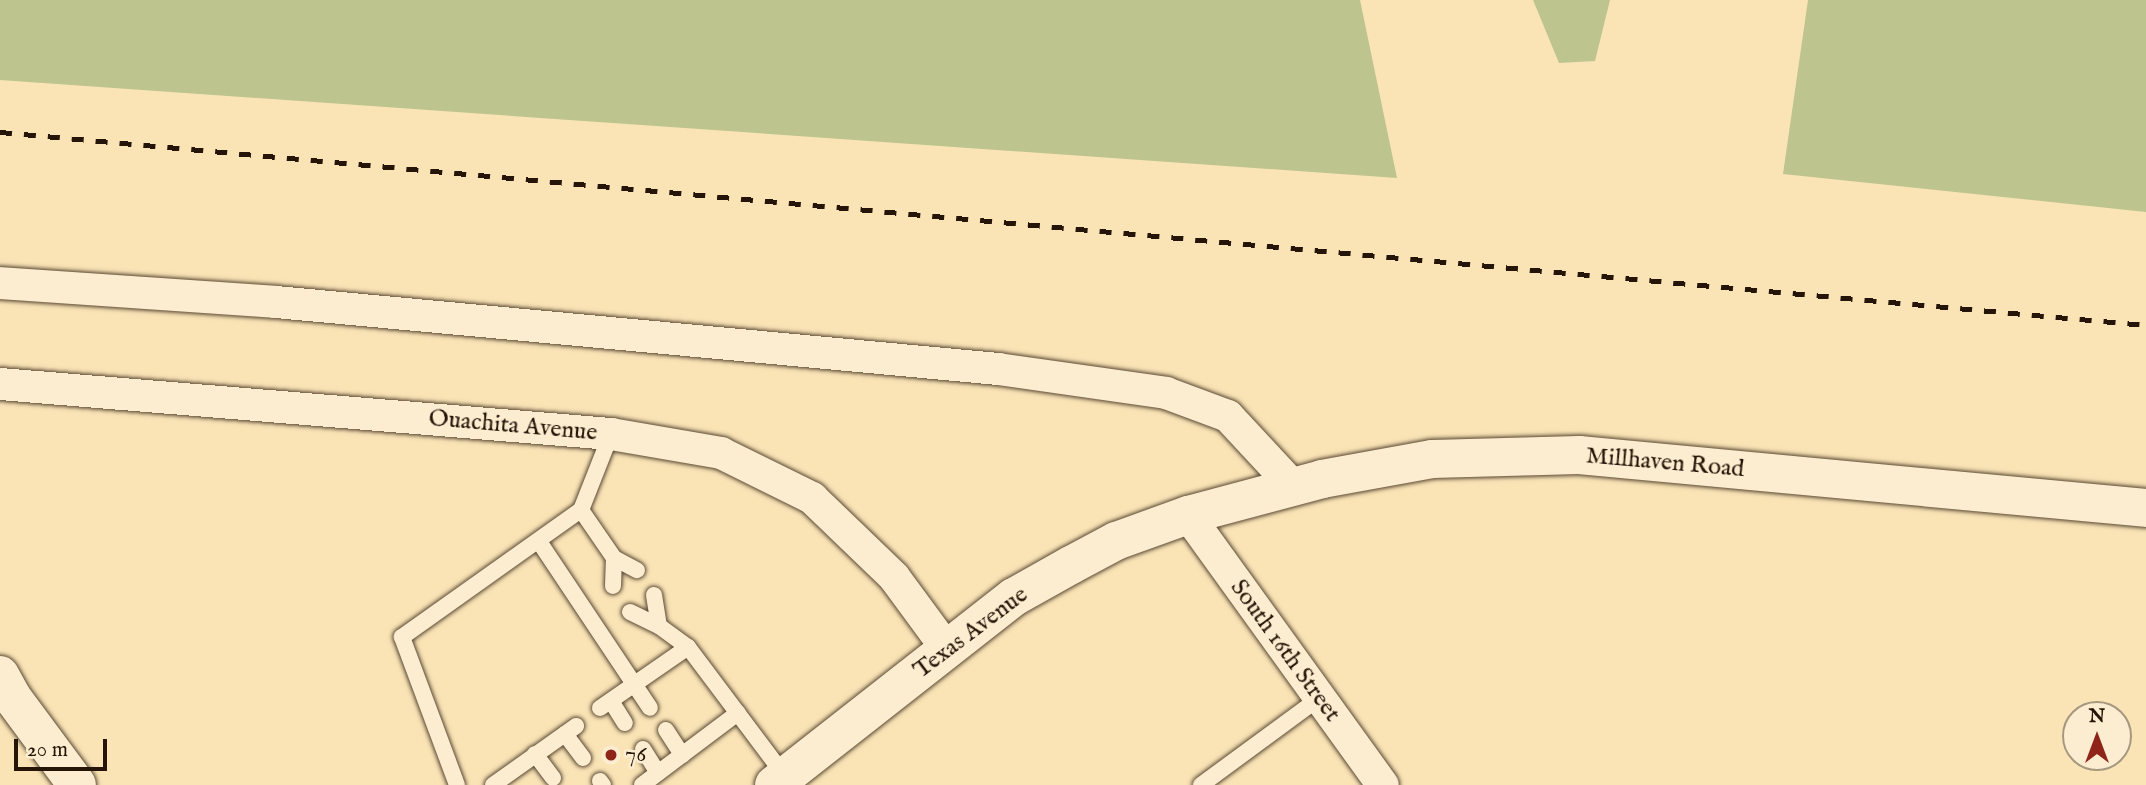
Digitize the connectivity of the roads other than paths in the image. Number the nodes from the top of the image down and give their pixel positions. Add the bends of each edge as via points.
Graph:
1 (0, 283) edge
2 (0, 384) edge
3 (611, 434) junction
4 (1293, 486) junction
5 (2146, 508) edge
6 (581, 510) junction
7 (1188, 515) junction
8 (540, 542) junction
9 (614, 558) junction
10 (637, 570) dead end
11 (613, 586) dead end
12 (654, 595) dead end
13 (630, 612) dead end
14 (659, 626) junction
15 (688, 647) junction
16 (947, 649) junction
17 (0, 675) edge
18 (635, 685) junction
19 (1318, 699) junction
20 (650, 708) dead end
21 (738, 713) junction
22 (625, 723) dead end
23 (666, 730) dead end
24 (643, 749) dead end
25 (535, 754) junction
26 (682, 755) junction
27 (583, 758) dead end
28 (658, 773) junction
29 (553, 778) dead end
30 (780, 781) edge
31 (500, 783) edge
32 (77, 785) edge
33 (457, 785) edge
34 (642, 785) edge
35 (1201, 785) edge
36 (1384, 785) edge

1 - 4 street via 276,302 998,369 1166,393 1228,416
2 - 3 street, Ouachita Avenue
3 - 6 lane
3 - 16 street, Ouachita Avenue via 721,453 812,498 894,577
4 - 5 main road, Millhaven Road via 1432,459 1580,455
4 - 7 main road, Millhaven Road
6 - 8 lane
6 - 9 lane
7 - 16 main road, Texas Avenue via 1116,541 1071,565 1014,597
7 - 19 street, South 16th Street
8 - 18 lane
8 - 33 lane via 402,637
9 - 10 lane
9 - 11 lane
12 - 14 lane
13 - 14 lane
14 - 15 lane
15 - 18 lane
15 - 21 lane
16 - 30 main road, Texas Avenue
17 - 32 main road
18 - 20 lane
18 - 22 lane via 606,705
19 - 35 lane
19 - 36 street, South 16th Street
21 - 26 lane
21 - 30 lane
23 - 26 lane
24 - 28 lane
25 - 27 lane via 571,730
25 - 29 lane
25 - 31 lane
26 - 28 lane
28 - 34 lane

